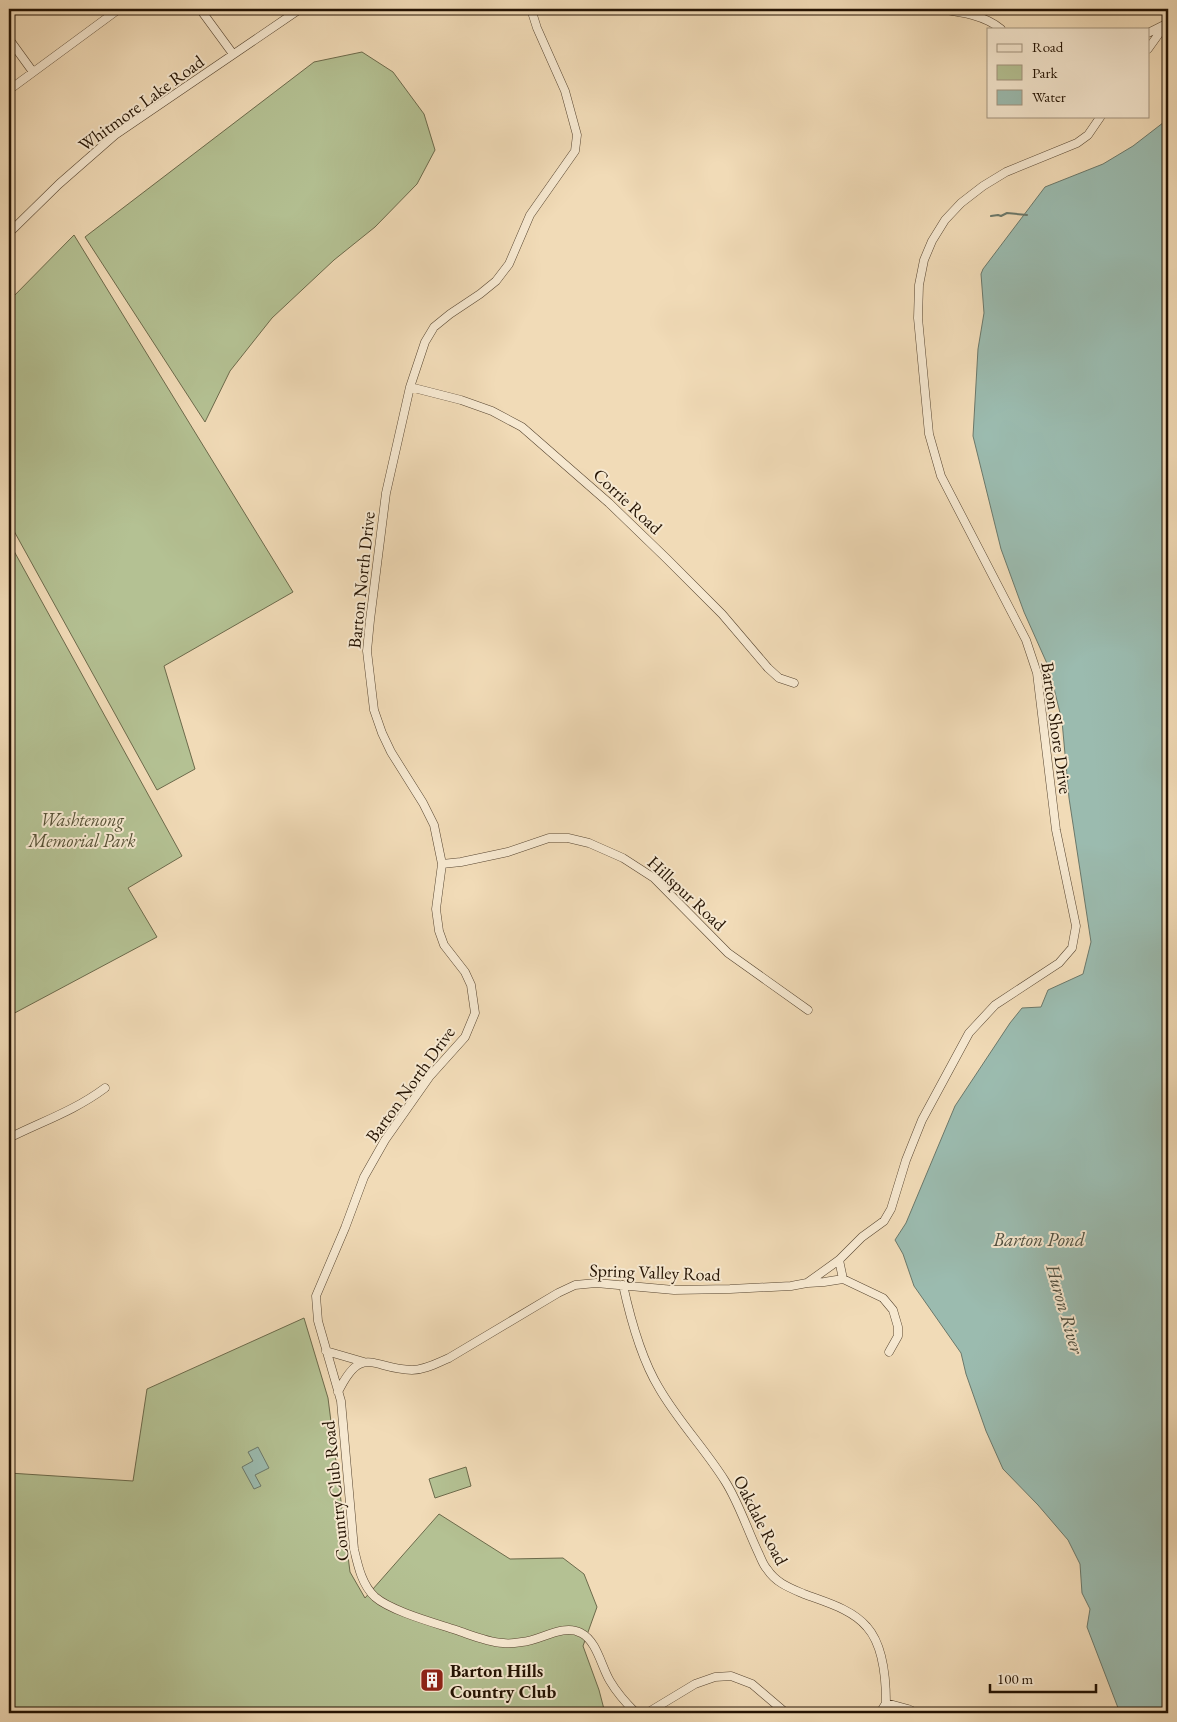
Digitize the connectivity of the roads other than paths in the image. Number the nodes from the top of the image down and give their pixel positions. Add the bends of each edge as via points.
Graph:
1 (120, 9) edge
2 (200, 9) edge
3 (300, 9) edge
4 (531, 9) edge
5 (938, 9) edge
6 (1167, 22) edge
7 (1000, 28) edge
8 (1150, 32) edge
9 (9, 39) edge
10 (1150, 46) edge
11 (233, 54) junction
12 (33, 72) junction
13 (9, 90) edge
14 (1100, 118) edge
15 (9, 233) edge
16 (410, 387) junction
17 (794, 684) dead end
18 (442, 864) junction
19 (808, 1010) dead end
20 (105, 1088) dead end
21 (9, 1138) edge
22 (839, 1260) junction
23 (843, 1279) junction
24 (807, 1283) junction
25 (622, 1285) junction
26 (326, 1351) junction
27 (889, 1352) dead end
28 (364, 1362) junction
29 (338, 1392) junction
30 (886, 1703) junction
31 (636, 1713) edge
32 (647, 1713) edge
33 (786, 1713) edge
34 (880, 1713) edge
35 (916, 1713) edge

1 - 12 street
2 - 11 street
3 - 11 street, Whitmore Lake Road
4 - 16 street, Barton North Drive via 565,91 577,135 575,151 530,215 509,264 496,282 434,327 425,342
5 - 7 street via 971,14
6 - 8 street
6 - 10 street
9 - 12 street
11 - 15 street, Whitmore Lake Road via 115,135
12 - 13 street
14 - 22 street, Barton Shore Drive via 1088,135 1077,143 1006,172 961,203 932,241 919,284 918,318 929,434 941,476 1026,640 1037,673 1056,830 1076,926 1072,948 1059,963 995,1005 969,1033 922,1120 891,1209 884,1221
16 - 17 street, Corrie Road via 492,411 522,427 668,559 722,614 768,668 779,678
16 - 18 street, Barton North Drive via 386,493 367,651 374,710 391,752 434,825
18 - 19 street, Hillspur Road via 508,852 548,838 589,843 623,858 654,878 728,953
18 - 26 street, Barton North Drive via 436,909 439,930 444,945 466,972 475,1013 465,1037 430,1076 385,1140 364,1178 316,1296
20 - 21 street via 72,1110
22 - 23 street
22 - 24 street, Spring Valley Road
23 - 24 street
23 - 27 street via 883,1298 893,1310 898,1336
24 - 25 street, Spring Valley Road via 712,1290
25 - 28 street, Spring Valley Road via 575,1285 558,1292 449,1358 429,1366 412,1370
25 - 30 street, Oakdale Road via 658,1386 725,1480 766,1569 778,1582 839,1607 867,1627 882,1659
26 - 28 street, Spring Valley Road
26 - 29 street, Barton North Drive
28 - 29 street via 353,1368
29 - 31 street, Country Club Road via 354,1549 363,1580 374,1596 415,1616 503,1644 525,1642 563,1631 582,1633 592,1644 618,1694
30 - 34 street
30 - 35 street
32 - 33 street via 695,1684 731,1676 752,1684

